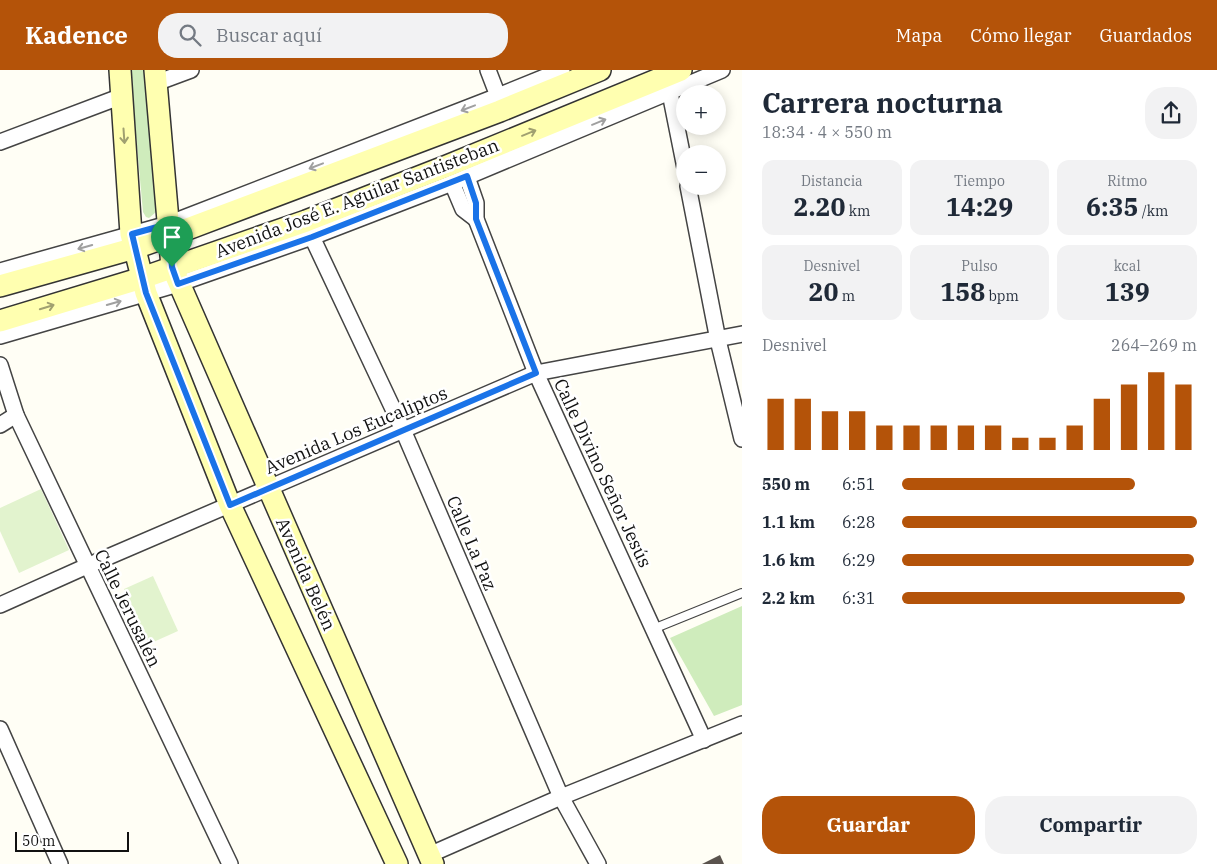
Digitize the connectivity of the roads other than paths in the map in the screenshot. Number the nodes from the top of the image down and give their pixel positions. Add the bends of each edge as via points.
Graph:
1 (120, 70) edge
2 (191, 70) edge
3 (488, 70) edge
4 (562, 70) edge
5 (600, 70) edge
6 (681, 70) edge
7 (722, 70) edge
8 (156, 77) edge
9 (670, 93) junction
10 (122, 96) junction
11 (498, 96) junction
12 (0, 142) edge
13 (680, 145) edge
14 (467, 176) junction
15 (452, 183) junction
16 (690, 195) edge
17 (476, 219) junction
18 (168, 230) junction
19 (312, 237) junction
20 (133, 241) junction
21 (0, 271) edge
22 (175, 275) junction
23 (144, 285) junction
24 (0, 286) edge
25 (0, 321) edge
26 (742, 334) edge
27 (0, 336) edge
28 (718, 340) junction
29 (0, 365) edge
30 (536, 373) junction
31 (16, 415) junction
32 (0, 425) edge
33 (403, 430) junction
34 (742, 439) edge
35 (268, 488) junction
36 (230, 505) junction
37 (87, 566) junction
38 (742, 593) edge
39 (0, 606) edge
40 (653, 629) junction
41 (742, 724) edge
42 (0, 729) edge
43 (704, 740) junction
44 (561, 797) junction
45 (431, 859) edge
46 (60, 864) edge
47 (230, 864) edge
48 (397, 864) edge
49 (598, 864) edge

1 - 10 street
2 - 8 street
3 - 11 street
4 - 11 street, Avenida José E. Aguilar Santisteban
5 - 18 street, Avenida José E. Aguilar Santisteban via 500,111
22 -> 6 street, Avenida José E. Aguilar Santisteban
7 - 9 street, Avenida José E. Aguilar Santisteban
8 - 18 street, Avenida Belén
9 - 13 street
14 -> 9 street, Avenida José E. Aguilar Santisteban
10 - 12 street
10 -> 20 street
11 -> 18 street, Avenida José E. Aguilar Santisteban
14 - 15 street, Avenida José E. Aguilar Santisteban
14 - 17 street, Calle Divino Señor Jesús via 476,203
15 - 17 street, Calle Divino Señor Jesús via 463,209
15 - 19 street, Avenida José E. Aguilar Santisteban
16 - 28 street
17 - 30 street, Calle Divino Señor Jesús
18 - 20 street, Avenida José E. Aguilar Santisteban
18 - 22 street, Avenida Belén
19 - 22 street, Avenida José E. Aguilar Santisteban
19 - 33 street, Calle La Paz
20 -> 21 street, Avenida José E. Aguilar Santisteban
20 - 23 street
20 - 24 street, Avenida José E. Aguilar Santisteban
22 - 23 street, Avenida José E. Aguilar Santisteban
22 - 35 street, Avenida Belén
25 -> 23 street, Avenida José E. Aguilar Santisteban
27 -> 23 street, Avenida José E. Aguilar Santisteban
23 - 36 street
26 - 28 street, Avenida Los Eucaliptos
28 - 30 street, Avenida Los Eucaliptos
28 - 34 street
29 - 31 street, Calle Jerusalén
30 - 33 street, Avenida Los Eucaliptos
30 - 40 street, Calle Divino Señor Jesús
31 - 32 street
31 - 37 street, Calle Jerusalén
33 - 35 street, Avenida Los Eucaliptos
33 - 44 street, Calle La Paz
35 - 36 street, Avenida Los Eucaliptos
35 - 45 street, Avenida Belén
36 - 37 street, Avenida Los Eucaliptos
36 - 48 street
37 - 39 street, Avenida Los Eucaliptos
37 - 47 street, Calle Jerusalén
38 - 40 lane
40 - 43 street, Calle Divino Señor Jesús
41 - 43 street
42 - 46 street
43 - 44 street
44 - 45 street
44 - 49 street, Calle La Paz

